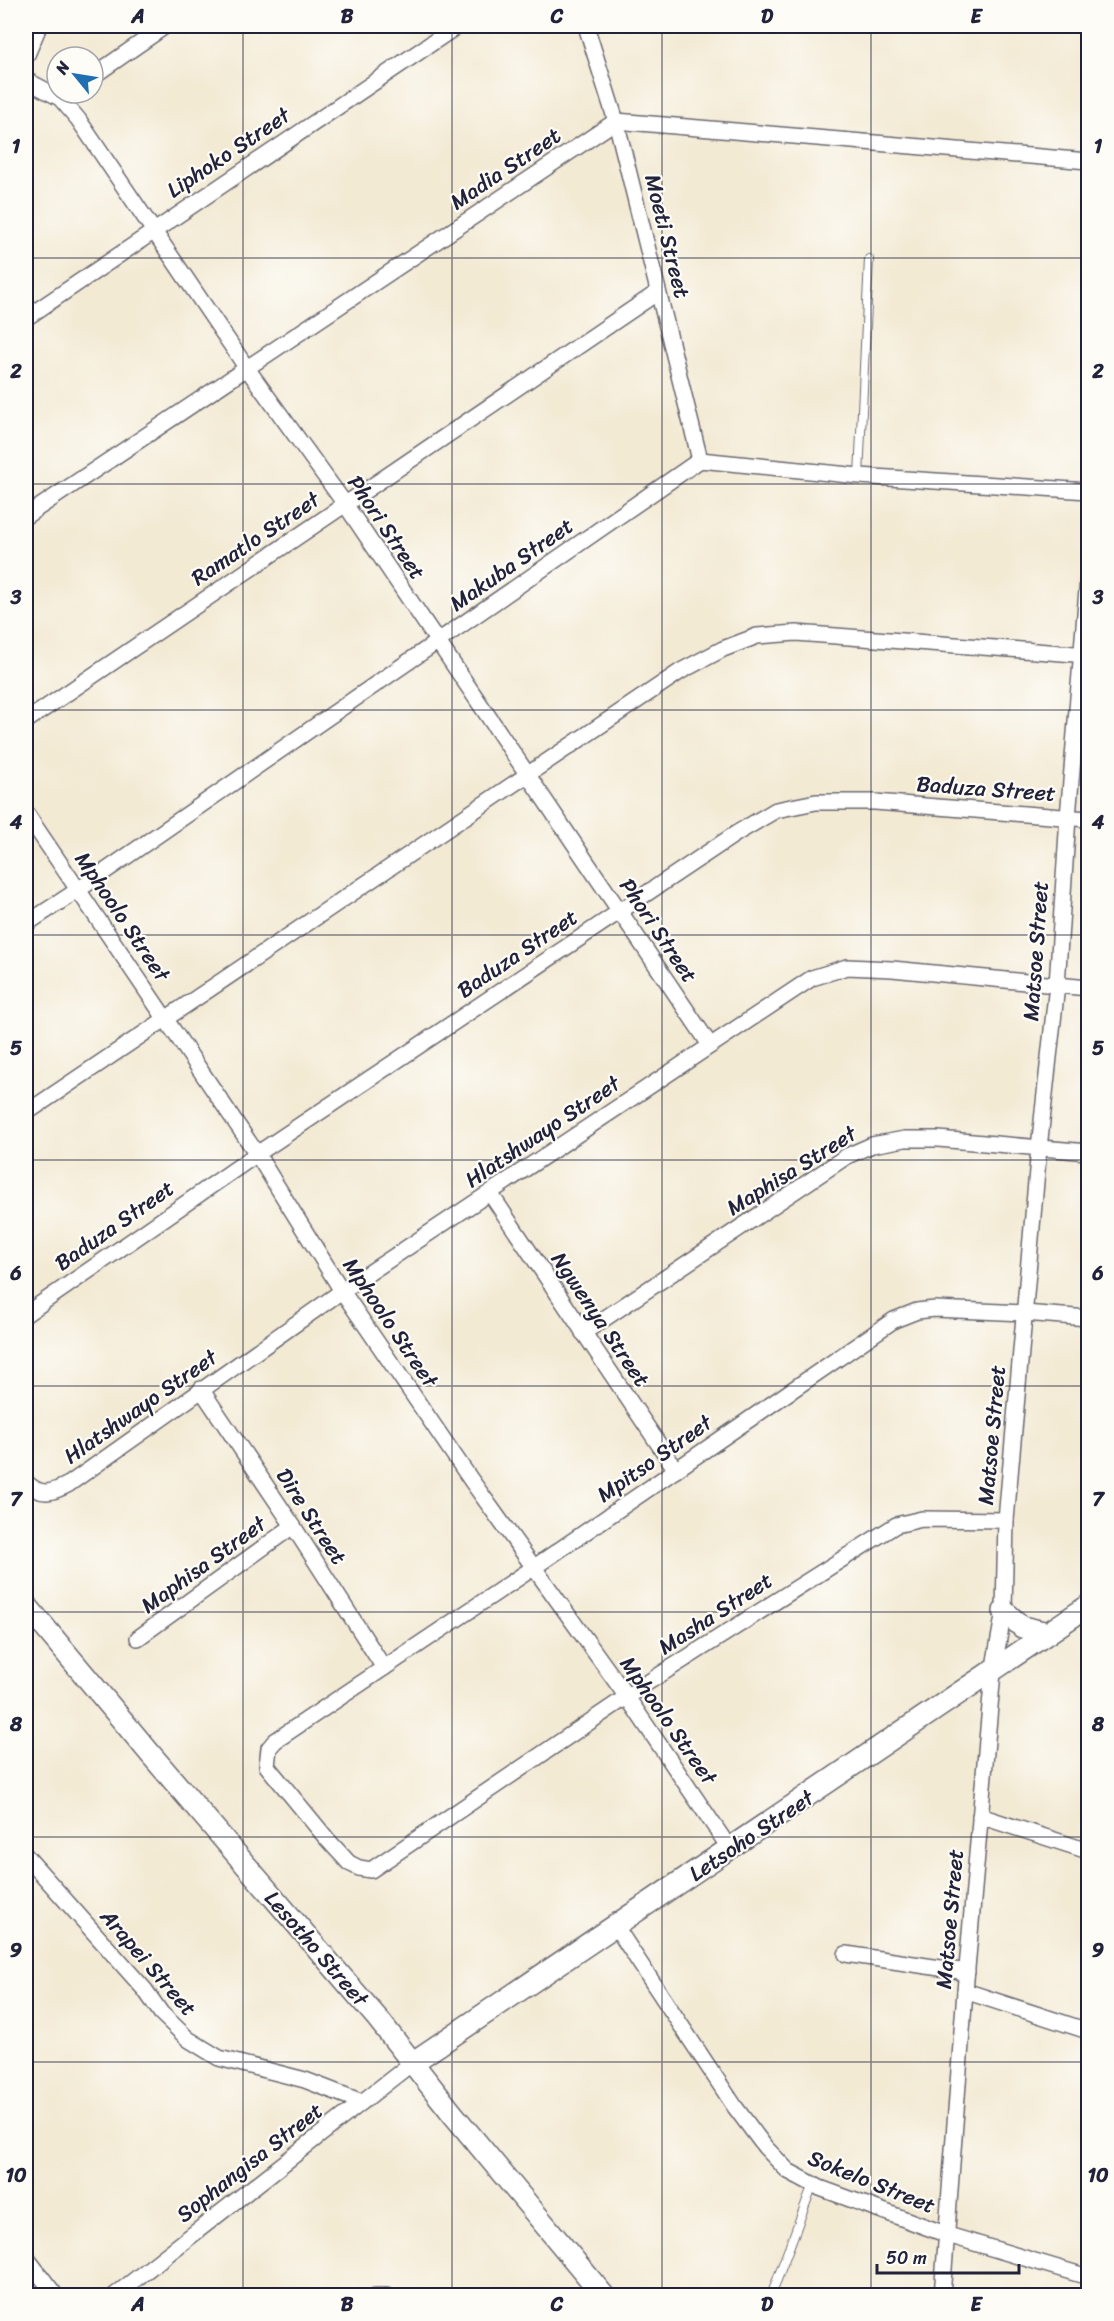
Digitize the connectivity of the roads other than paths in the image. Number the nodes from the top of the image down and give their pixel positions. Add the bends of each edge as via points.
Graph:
1 (39, 26) edge
2 (165, 26) edge
3 (457, 26) edge
4 (586, 26) edge
5 (26, 57) edge
6 (105, 68) edge
7 (26, 80) edge
8 (45, 88) edge
9 (69, 105) edge
10 (616, 121) junction
11 (1089, 162) edge
12 (152, 231) junction
13 (869, 259) dead end
14 (658, 292) junction
15 (26, 318) edge
16 (246, 367) junction
17 (700, 460) junction
18 (859, 476) junction
19 (1089, 491) edge
20 (345, 504) junction
21 (26, 516) edge
22 (1089, 578) edge
23 (438, 642) junction
24 (1085, 655) edge
25 (26, 721) edge
26 (526, 774) junction
27 (26, 813) edge
28 (1068, 817) junction
29 (1089, 819) edge
30 (78, 890) junction
31 (619, 912) junction
32 (26, 924) edge
33 (1057, 985) junction
34 (1089, 988) edge
35 (165, 1018) junction
36 (710, 1045) junction
37 (26, 1113) edge
38 (1039, 1148) junction
39 (1089, 1152) edge
40 (257, 1154) junction
41 (490, 1193) junction
42 (342, 1291) junction
43 (1024, 1313) junction
44 (26, 1314) edge
45 (1089, 1318) edge
46 (583, 1333) junction
47 (201, 1389) junction
48 (676, 1470) junction
49 (26, 1482) edge
50 (1006, 1520) junction
51 (293, 1526) junction
52 (533, 1568) junction
53 (26, 1605) edge
54 (1089, 1606) edge
55 (1004, 1611) junction
56 (1048, 1633) junction
57 (138, 1638) dead end
58 (384, 1668) junction
59 (993, 1672) junction
60 (627, 1697) junction
61 (980, 1815) junction
62 (730, 1848) junction
63 (1089, 1851) edge
64 (26, 1856) edge
65 (380, 1866) joint
66 (616, 1927) junction
67 (846, 1954) dead end
68 (966, 1972) junction
69 (965, 1991) junction
70 (1089, 2031) edge
71 (412, 2063) junction
72 (362, 2102) junction
73 (813, 2184) junction
74 (948, 2235) junction
75 (26, 2257) edge
76 (1089, 2277) edge
77 (56, 2295) edge
78 (114, 2295) edge
79 (375, 2295) edge
80 (387, 2295) edge
81 (604, 2295) edge
82 (771, 2295) edge
83 (942, 2295) edge

1 - 5 street
2 - 6 street
3 - 12 street, Liphoko Street
4 - 10 street, Moeti Street
7 - 8 street
9 - 12 street, Phori Street
10 - 11 street
10 - 14 street, Moeti Street
10 - 16 street, Madia Street
12 - 15 street, Liphoko Street
12 - 16 street, Phori Street
13 - 18 lane
14 - 17 street, Moeti Street
14 - 20 street, Ramatlo Street
16 - 20 street, Phori Street
16 - 21 street, Madia Street
17 - 18 street
17 - 23 street, Makuba Street
18 - 19 street
20 - 23 street, Phori Street
20 - 25 street, Ramatlo Street
22 - 24 street, Matsoe Street
23 - 26 street, Phori Street
23 - 30 street, Makuba Street
24 - 26 street via 796,633 757,636 681,671
24 - 28 street, Matsoe Street
26 - 31 street, Phori Street
26 - 35 street
27 - 30 street, Mphoolo Street
28 - 29 street, Baduza Street
28 - 31 street, Baduza Street via 875,802 816,802 776,810
28 - 33 street, Matsoe Street
30 - 32 street, Makuba Street
30 - 35 street, Mphoolo Street
31 - 36 street, Phori Street
31 - 40 street, Baduza Street
33 - 34 street, Hlatshwayo Street
33 - 36 street, Hlatshwayo Street via 847,967 812,978
33 - 38 street, Matsoe Street
35 - 37 street
35 - 40 street, Mphoolo Street
36 - 41 street, Hlatshwayo Street
38 - 39 street, Maphisa Street
38 - 43 street, Matsoe Street
38 - 46 street, Maphisa Street via 938,1139 872,1145 838,1163
40 - 42 street, Mphoolo Street
40 - 44 street, Baduza Street
41 - 42 street, Hlatshwayo Street
41 - 46 street, Ngwenya Street
42 - 47 street, Hlatshwayo Street
42 - 52 street, Mphoolo Street
43 - 45 street, Mpitso Street
43 - 48 street, Mpitso Street via 935,1309 894,1320
43 - 50 street, Matsoe Street
46 - 48 street, Ngwenya Street
47 - 49 street, Hlatshwayo Street via 69,1484 44,1492 34,1490
47 - 51 street, Dire Street
48 - 52 street, Mpitso Street
50 - 55 street, Matsoe Street
50 - 60 street, Masha Street via 922,1519 896,1525
51 - 57 street, Maphisa Street
51 - 58 street, Dire Street
52 - 58 street, Mpitso Street
52 - 60 street, Mphoolo Street
53 - 71 street, Lesotho Street
54 - 56 street, Letsoho Street
55 - 56 street via 1022,1627
55 - 59 street, Matsoe Street
56 - 59 street, Letsoho Street
58 - 65 street, Mpitso Street via 275,1741 269,1748 267,1766 349,1863 371,1870
59 - 61 street, Matsoe Street
59 - 62 street, Letsoho Street
60 - 62 street, Mphoolo Street
60 - 65 street, Masha Street
61 - 63 street
61 - 68 street, Matsoe Street
62 - 66 street, Letsoho Street
64 - 72 street, Arapei Street via 188,2039 219,2058 304,2080
66 - 71 street, Letsoho Street
66 - 73 street, Sokelo Street via 765,2147 788,2170
67 - 68 street
68 - 69 street, Matsoe Street
69 - 70 street
69 - 74 street, Matsoe Street
71 - 72 street, Sophangisa Street
71 - 81 street, Lesotho Street
72 - 78 street, Sophangisa Street
73 - 74 street, Sokelo Street
73 - 82 lane
74 - 76 street, Sokelo Street
74 - 83 street, Matsoe Street
75 - 77 street
79 - 80 street

